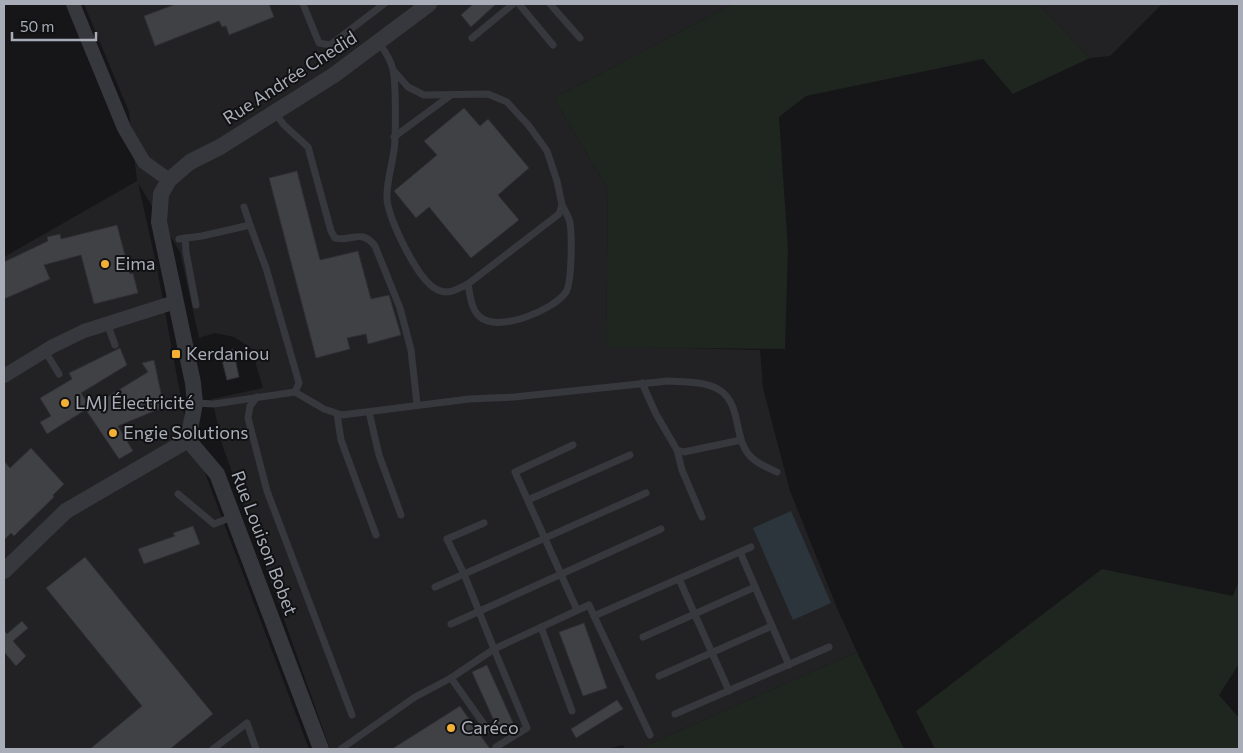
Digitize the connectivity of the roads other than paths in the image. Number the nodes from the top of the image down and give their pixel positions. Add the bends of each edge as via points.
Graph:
1 (73, 4) edge
2 (303, 4) edge
3 (384, 4) edge
4 (429, 4) edge
5 (513, 4) edge
6 (519, 4) edge
7 (550, 4) edge
8 (472, 38) dead end
9 (580, 38) dead end
10 (380, 43) junction
11 (554, 45) dead end
12 (394, 71) junction
13 (452, 95) junction
14 (275, 112) junction
15 (394, 137) junction
16 (169, 180) junction
17 (562, 205) junction
18 (244, 207) dead end
19 (250, 225) junction
20 (468, 284) junction
21 (175, 302) junction
22 (196, 304) dead end
23 (107, 323) junction
24 (115, 345) dead end
25 (45, 351) junction
26 (59, 374) dead end
27 (4, 376) edge
28 (642, 383) junction
29 (295, 392) junction
30 (257, 397) junction
31 (195, 402) junction
32 (417, 404) junction
33 (369, 412) junction
34 (337, 414) junction
35 (188, 440) junction
36 (741, 440) junction
37 (573, 445) dead end
38 (677, 450) junction
39 (630, 455) dead end
40 (778, 472) dead end
41 (646, 493) dead end
42 (178, 494) dead end
43 (528, 500) junction
44 (401, 515) dead end
45 (233, 516) junction
46 (702, 517) dead end
47 (484, 523) dead end
48 (660, 529) dead end
49 (376, 535) dead end
50 (545, 538) junction
51 (751, 547) dead end
52 (740, 552) junction
53 (4, 571) edge
54 (464, 574) junction
55 (562, 575) junction
56 (679, 579) junction
57 (755, 587) junction
58 (435, 588) dead end
59 (577, 610) junction
60 (479, 612) junction
61 (695, 614) junction
62 (594, 616) junction
63 (451, 624) dead end
64 (772, 626) junction
65 (541, 627) junction
66 (643, 637) dead end
67 (829, 647) dead end
68 (494, 649) junction
69 (712, 653) junction
70 (789, 665) junction
71 (660, 676) dead end
72 (451, 678) junction
73 (729, 691) junction
74 (572, 711) dead end
75 (675, 714) dead end
76 (352, 715) dead end
77 (488, 730) dead end
78 (650, 735) dead end
79 (496, 747) dead end
80 (218, 748) edge
81 (256, 749) edge
82 (321, 749) edge
83 (341, 749) edge

1 - 16 street via 124,128 144,162
2 - 3 lane via 319,43 330,45
4 - 10 street, Rue Andrée Chedid
5 - 8 lane
6 - 11 lane
7 - 9 lane
10 - 12 lane
10 - 14 street, Rue Andrée Chedid
12 - 13 lane via 408,87 424,95
12 - 15 lane
13 - 15 lane
13 - 17 lane via 488,94 507,102 547,151
14 - 16 street, Rue Andrée Chedid via 190,162
14 - 32 lane via 308,147 331,231 336,238 363,236 375,246 400,308 411,350
15 - 20 lane via 387,201 415,264 436,290 455,291
16 - 21 street via 162,194 159,222
17 - 20 lane via 559,214
17 - 20 lane via 570,222 569,280 567,291 558,302 542,312 511,321 493,322 478,316
18 - 19 lane
19 - 22 lane via 182,238
19 - 29 lane via 288,339 299,383
21 - 23 street
21 - 31 street
23 - 24 lane
23 - 25 street
25 - 26 lane
25 - 27 street
28 - 32 lane
28 - 36 lane via 691,382 721,390 730,399
28 - 38 lane
29 - 30 lane
29 - 34 lane
30 - 31 lane via 214,404
30 - 76 lane via 250,406 248,418 267,491
31 - 35 street
32 - 33 lane
33 - 34 lane
33 - 44 lane via 379,455
34 - 49 lane via 342,440
35 - 45 street, Rue Louison Bobet via 217,474
35 - 53 street via 66,511
36 - 38 lane via 684,452
36 - 40 lane via 749,456
37 - 43 lane via 515,472
38 - 46 lane
39 - 43 lane
41 - 50 lane
42 - 45 lane via 214,524
43 - 50 lane
45 - 82 street, Rue Louison Bobet
47 - 54 lane via 448,539
48 - 55 lane
50 - 54 lane
50 - 55 lane
51 - 52 lane
52 - 56 lane
52 - 57 lane
54 - 58 lane
54 - 60 lane
55 - 59 lane
55 - 60 lane
56 - 61 lane
56 - 62 lane
57 - 61 lane
57 - 64 lane
59 - 62 lane via 589,605
59 - 65 lane
60 - 63 lane
60 - 68 lane
61 - 66 lane
61 - 69 lane
62 - 78 lane
64 - 69 lane
64 - 70 lane
65 - 68 lane
65 - 74 lane
67 - 70 lane
68 - 72 lane
68 - 79 lane via 527,728
69 - 71 lane
69 - 73 lane
70 - 73 lane
72 - 77 lane
72 - 83 lane via 415,697
73 - 75 lane
80 - 81 lane via 246,723

